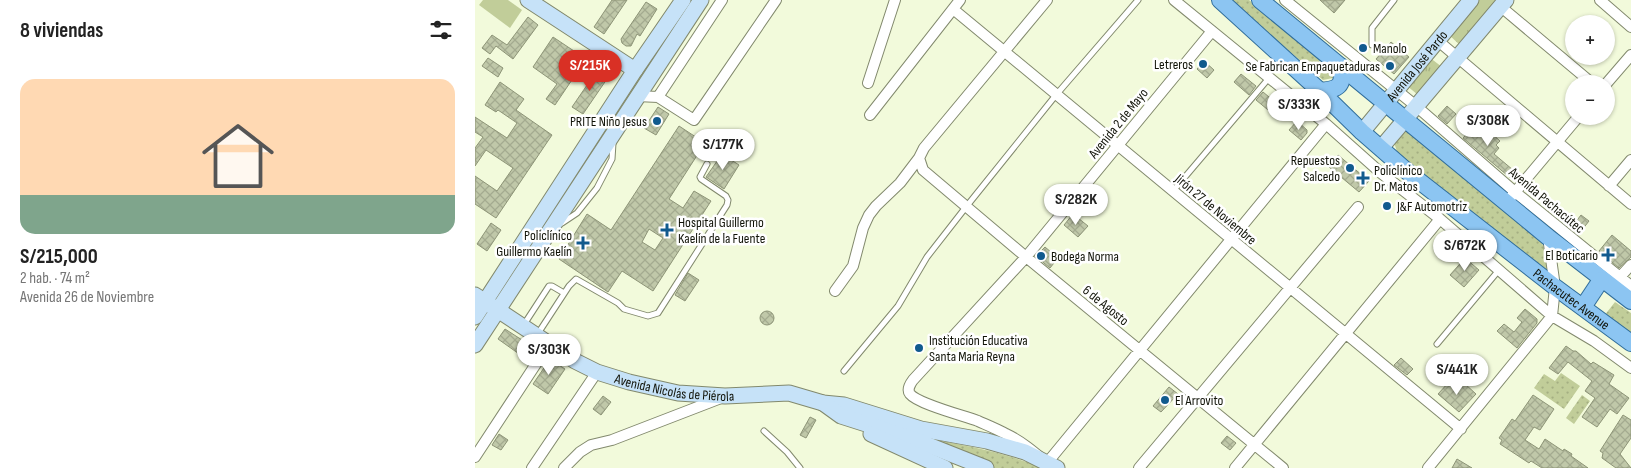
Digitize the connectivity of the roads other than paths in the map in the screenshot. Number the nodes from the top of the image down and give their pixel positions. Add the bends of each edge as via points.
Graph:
1 (528, 0) edge
2 (683, 0) edge
3 (701, 0) edge
4 (722, 0) edge
5 (776, 0) edge
6 (895, 0) edge
7 (960, 0) edge
8 (1047, 0) edge
9 (1138, 0) edge
10 (1174, 0) edge
11 (1220, 0) edge
12 (1260, 0) edge
13 (1285, 0) edge
14 (1394, 0) edge
15 (1471, 0) edge
16 (1600, 0) edge
17 (1503, 3) edge
18 (953, 9) junction
19 (1631, 27) edge
20 (1212, 31) junction
21 (1437, 40) junction
22 (1372, 45) dead end
23 (1005, 52) junction
24 (1631, 55) edge
25 (1458, 57) junction
26 (1342, 67) junction
27 (635, 70) junction
28 (1583, 75) edge
29 (1614, 75) edge
30 (1269, 77) junction
31 (868, 83) dead end
32 (1396, 90) junction
33 (1320, 91) junction
34 (1056, 95) junction
35 (637, 96) junction
36 (658, 97) junction
37 (1385, 103) junction
38 (1411, 112) junction
39 (870, 115) dead end
40 (1326, 124) junction
41 (1571, 125) edge
42 (1362, 132) junction
43 (1557, 142) junction
44 (1118, 146) junction
45 (1381, 148) junction
46 (919, 158) junction
47 (1631, 160) edge
48 (707, 164) dead end
49 (1409, 173) junction
50 (1609, 186) junction
51 (1173, 191) junction
52 (1510, 198) junction
53 (1631, 204) edge
54 (966, 207) junction
55 (1358, 207) dead end
56 (1440, 219) junction
57 (1548, 238) junction
58 (1231, 240) junction
59 (1026, 257) junction
60 (1631, 265) edge
61 (1499, 270) junction
62 (1619, 278) junction
63 (1601, 280) junction
64 (1631, 286) edge
65 (1555, 287) junction
66 (1290, 288) junction
67 (835, 291) dead end
68 (564, 293) junction
69 (480, 298) edge
70 (1631, 302) edge
71 (1583, 307) junction
72 (498, 310) junction
73 (1552, 316) junction
74 (475, 317) edge
75 (522, 326) junction
76 (1346, 334) junction
77 (543, 340) junction
78 (1631, 343) edge
79 (1437, 344) dead end
80 (475, 345) edge
81 (1139, 351) junction
82 (1631, 368) edge
83 (843, 371) dead end
84 (597, 372) junction
85 (725, 396) junction
86 (805, 398) junction
87 (1197, 399) junction
88 (823, 404) junction
89 (1461, 430) junction
90 (764, 432) dead end
91 (1255, 445) junction
92 (475, 457) edge
93 (1052, 465) edge
94 (532, 468) edge
95 (565, 468) edge
96 (800, 468) edge
97 (945, 468) edge
98 (986, 468) edge
99 (1139, 468) edge
100 (1235, 468) edge
101 (1283, 468) edge
102 (1428, 468) edge

1 - 27 main road
2 - 27 main road
3 - 35 main road
4 - 36 street
5 - 36 street via 694,120
6 - 31 street
7 - 18 street
8 - 23 street
9 - 34 lane
10 - 20 street
11 - 33 main road, Pachacutec Avenue
12 - 26 main road
13 - 32 street
14 - 22 lane via 1372,28
15 - 21 main road, Avenida José Pardo
16 - 19 street
17 - 25 main road, Avenida José Pardo
17 - 28 street
18 - 23 street, Jirón 27 de Noviembre
18 - 39 street
20 - 30 street
20 - 44 street, Avenida 2 de Mayo
21 - 25 street
21 - 32 main road, Avenida José Pardo
23 - 34 street, Jirón 27 de Noviembre
23 - 46 street
24 - 29 street
25 - 38 main road, Avenida José Pardo
25 - 43 street
26 - 33 main road via 1341,84 1331,90
26 - 37 main road
27 - 69 main road
30 - 40 street
30 - 51 lane
32 - 37 main road, Avenida José Pardo
32 - 38 street
33 - 42 main road, Pachacutec Avenue
34 - 44 street, Jirón 27 de Noviembre
34 - 54 lane
35 - 36 street
35 - 72 main road
37 - 38 main road
37 - 42 main road, Avenida José Pardo
38 - 45 main road, Avenida José Pardo
38 - 52 main road
40 - 56 street
40 - 58 street
41 - 43 street
42 - 45 main road, Pachacutec Avenue
43 - 50 street
43 - 52 street
44 - 51 street, Jirón 27 de Noviembre
44 - 59 street, Avenida 2 de Mayo
45 - 49 main road, Pachacutec Avenue
46 - 54 street, 6 de Agosto via 923,170
46 - 67 street via 869,215 853,266
47 - 50 street
48 - 68 lane via 700,177 726,196 727,205 658,313 648,316 624,310 618,303 576,279
49 - 56 street via 1420,196
49 - 65 main road, Pachacutec Avenue
50 - 53 street
51 - 58 street, Jirón 27 de Noviembre
52 - 57 main road
52 - 62 street, Avenida Pachacútec
54 - 59 street, 6 de Agosto
54 - 83 lane via 927,257 899,306
55 - 66 street
56 - 61 street
56 - 76 street
57 - 63 main road
57 - 65 street
58 - 66 street, Jirón 27 de Noviembre
58 - 81 street
59 - 81 street, 6 de Agosto
59 - 93 street, Avenida 2 de Mayo via 909,384 909,390 921,401 1007,434
60 - 62 street
61 - 73 street
61 - 79 lane
62 - 64 street, Avenida Pachacútec
63 - 70 main road
63 - 71 main road
65 - 71 main road, Pachacutec Avenue
65 - 73 street
66 - 76 street, Jirón 27 de Noviembre
66 - 87 street
68 - 75 lane via 549,286
68 - 77 lane
69 - 72 main road, Avenida Nicolás de Piérola
69 - 74 main road
71 - 78 main road, Pachacutec Avenue
72 - 75 main road, Avenida Nicolás de Piérola
72 - 80 main road
73 - 82 street
73 - 89 street
75 - 77 main road, Avenida Nicolás de Piérola
76 - 89 street, Jirón 27 de Noviembre
76 - 91 street
77 - 84 main road, Avenida Nicolás de Piérola
77 - 92 street
81 - 87 street, 6 de Agosto
81 - 93 street
84 - 85 main road, Avenida Nicolás de Piérola via 679,393
84 - 94 street
85 - 86 main road, Avenida Nicolás de Piérola via 789,393
85 - 95 street via 612,440 591,445
86 - 88 main road, Avenida Nicolás de Piérola
86 - 97 main road via 846,423
87 - 91 street, 6 de Agosto
87 - 99 street
88 - 93 main road, Avenida Nicolás de Piérola via 844,404 921,429 987,441 1025,452
88 - 98 main road, Avenida Nicolás de Piérola via 841,416 913,439
89 - 102 street
90 - 96 lane
91 - 100 street
91 - 101 street, 6 de Agosto

